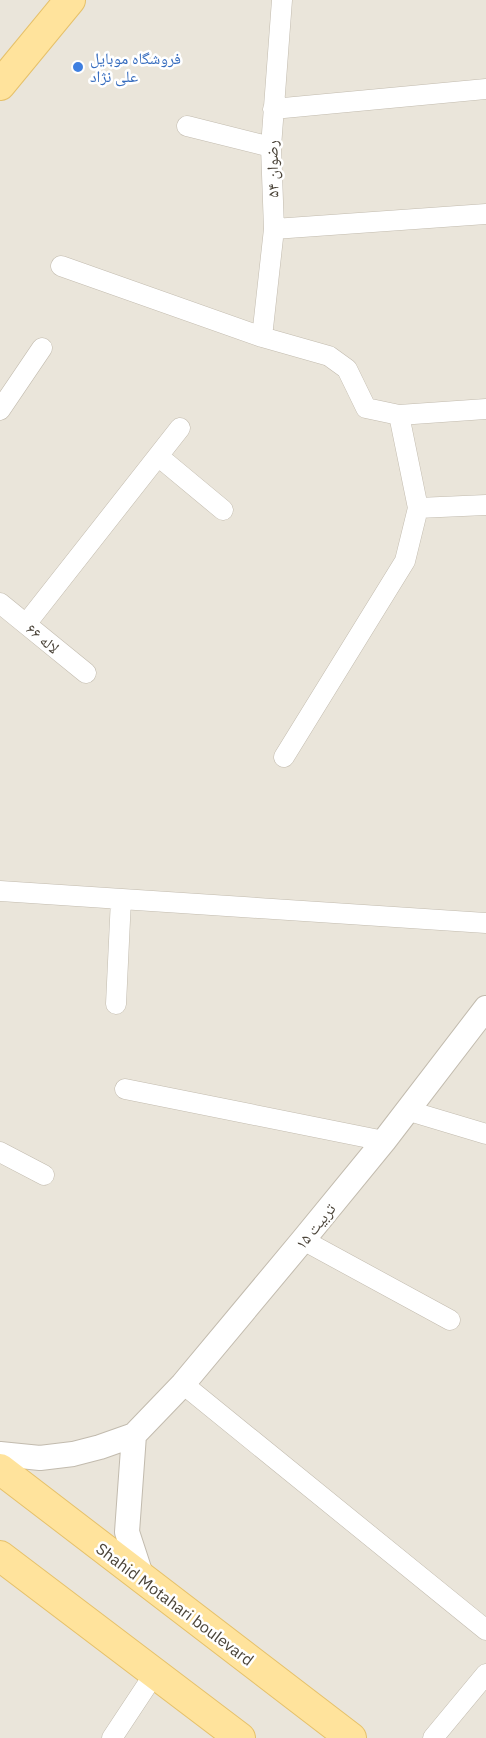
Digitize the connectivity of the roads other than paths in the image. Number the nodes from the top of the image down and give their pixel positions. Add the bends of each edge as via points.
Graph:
1 (70, 0) edge
2 (282, 0) edge
3 (0, 85) edge
4 (486, 88) edge
5 (273, 109) junction
6 (188, 126) dead end
7 (271, 147) junction
8 (486, 214) edge
9 (274, 229) junction
10 (61, 266) dead end
11 (262, 337) junction
12 (42, 348) dead end
13 (486, 409) edge
14 (0, 410) edge
15 (399, 415) junction
16 (180, 428) dead end
17 (158, 456) junction
18 (486, 505) edge
19 (418, 508) junction
20 (223, 510) dead end
21 (0, 603) edge
22 (26, 624) junction
23 (86, 673) dead end
24 (284, 757) dead end
25 (0, 891) edge
26 (121, 899) junction
27 (486, 923) edge
28 (116, 1004) dead end
29 (486, 1008) edge
30 (125, 1089) dead end
31 (406, 1110) junction
32 (486, 1134) edge
33 (384, 1141) junction
34 (0, 1152) edge
35 (44, 1175) dead end
36 (303, 1240) junction
37 (450, 1320) dead end
38 (183, 1384) junction
39 (134, 1435) junction
40 (0, 1454) edge
41 (0, 1469) edge
42 (0, 1556) edge
43 (142, 1578) junction
44 (486, 1630) edge
45 (155, 1673) junction
46 (485, 1679) edge
47 (112, 1738) edge
48 (240, 1738) edge
49 (351, 1738) edge
50 (433, 1738) edge

1 - 3 main road
2 - 5 street, رضوان ۵۴
4 - 5 street
5 - 7 street, رضوان ۵۴
6 - 7 street
7 - 9 street, رضوان ۵۴
8 - 9 street
9 - 11 street, رضوان ۵۴
10 - 11 street
11 - 15 street via 329,356 347,369 366,408
12 - 14 street
13 - 15 street
15 - 19 street
16 - 17 street
17 - 20 street
17 - 22 street
18 - 19 street
19 - 24 street via 405,561
21 - 22 street, لاله ۶۶
22 - 23 street, لاله ۶۶
25 - 26 street
26 - 27 street
26 - 28 street
29 - 31 street, تربیت ۱۵
30 - 33 street
31 - 32 street
31 - 33 street, تربیت ۱۵
33 - 36 street, تربیت ۱۵
34 - 35 street
36 - 37 street
36 - 38 street, تربیت ۱۵
38 - 39 street, تربیت ۱۵
38 - 44 street
39 - 40 street, تربیت ۱۵ via 73,1454 40,1458
39 - 43 street via 127,1532
41 - 43 main road, Shahid Motahari boulevard
42 - 45 main road
43 - 49 main road, Shahid Motahari boulevard
45 - 47 street
45 - 48 main road
46 - 50 street

